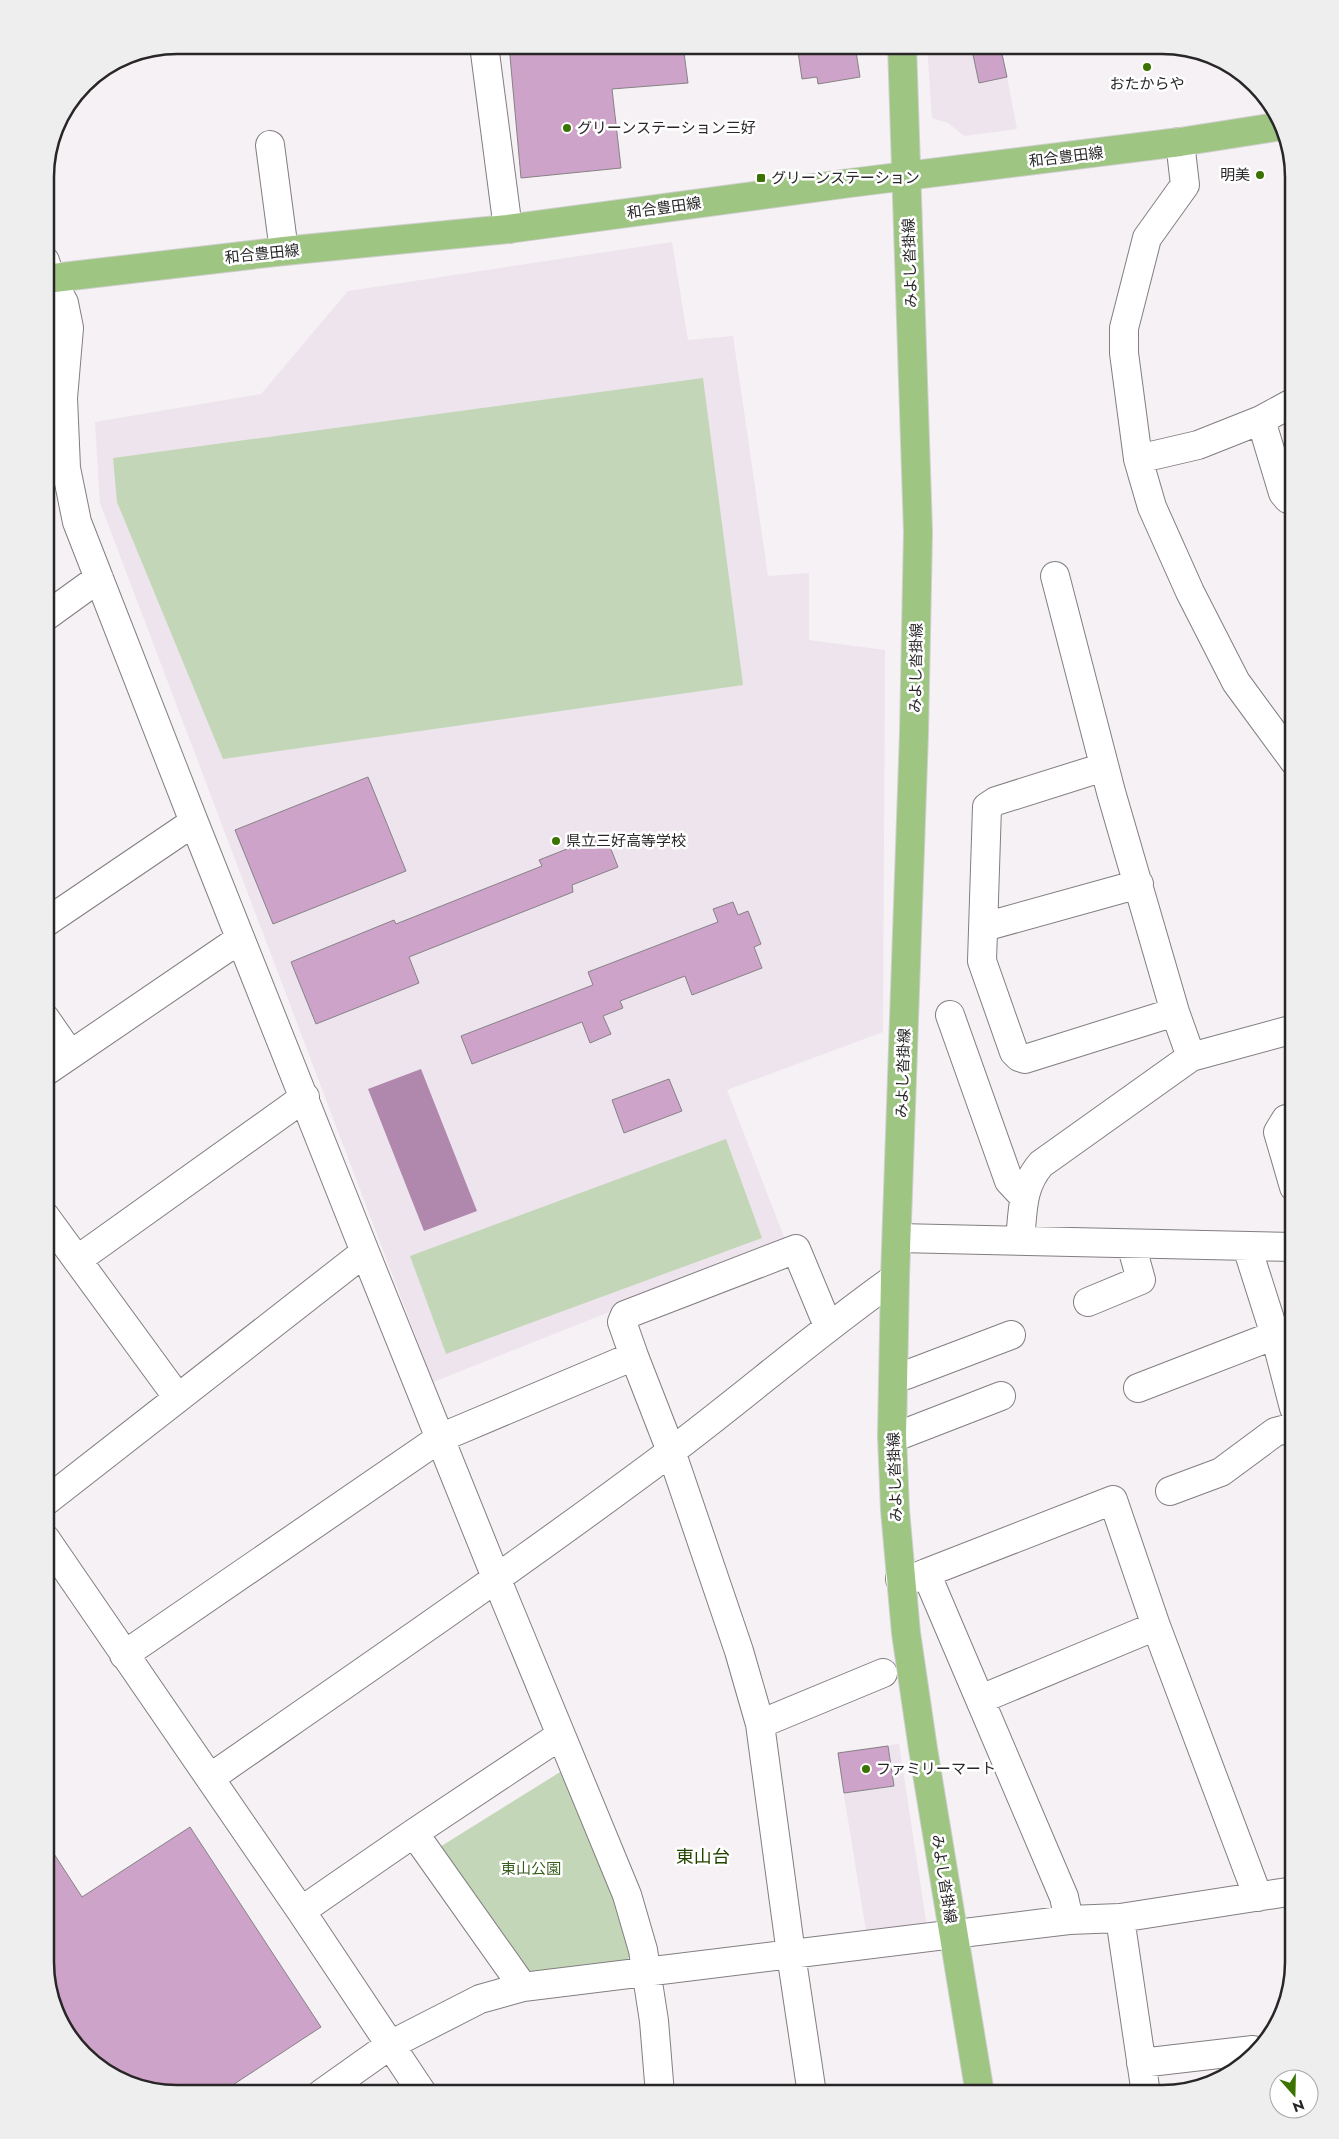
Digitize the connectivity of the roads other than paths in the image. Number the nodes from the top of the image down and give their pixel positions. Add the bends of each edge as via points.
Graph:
1 (485, 54) edge
2 (902, 54) edge
3 (1275, 127) edge
4 (1180, 142) junction
5 (270, 145) dead end
6 (907, 177) junction
7 (508, 229) junction
8 (284, 251) junction
9 (54, 272) edge
10 (54, 285) edge
11 (1285, 407) edge
12 (1261, 420) junction
13 (1138, 459) junction
14 (1285, 495) edge
15 (1055, 576) dead end
16 (99, 578) junction
17 (54, 610) edge
18 (1285, 749) edge
19 (1104, 768) junction
20 (194, 822) junction
21 (1139, 884) junction
22 (54, 917) edge
23 (984, 927) junction
24 (240, 939) junction
25 (1175, 1012) junction
26 (950, 1015) dead end
27 (54, 1031) edge
28 (1285, 1031) edge
29 (70, 1054) junction
30 (1191, 1057) junction
31 (54, 1066) edge
32 (305, 1097) junction
33 (1285, 1121) edge
34 (1285, 1156) edge
35 (1024, 1197) junction
36 (54, 1229) edge
37 (898, 1238) junction
38 (1020, 1241) junction
39 (1131, 1244) junction
40 (1247, 1247) junction
41 (1285, 1248) edge
42 (365, 1252) junction
43 (76, 1260) junction
44 (895, 1278) junction
45 (1088, 1302) dead end
46 (828, 1326) junction
47 (1012, 1335) dead end
48 (1275, 1335) junction
49 (634, 1356) junction
50 (894, 1373) junction
51 (1285, 1373) edge
52 (1138, 1388) dead end
53 (1001, 1396) dead end
54 (178, 1398) junction
55 (1285, 1429) edge
56 (892, 1436) junction
57 (440, 1438) junction
58 (671, 1451) junction
59 (1170, 1491) dead end
60 (54, 1495) edge
61 (54, 1551) edge
62 (926, 1573) junction
63 (900, 1579) junction
64 (497, 1580) junction
65 (1156, 1626) junction
66 (124, 1655) junction
67 (883, 1673) dead end
68 (981, 1699) junction
69 (760, 1724) junction
70 (561, 1735) junction
71 (210, 1778) junction
72 (414, 1833) junction
73 (1285, 1892) edge
74 (1258, 1897) junction
75 (301, 1911) junction
76 (1120, 1918) junction
77 (1069, 1920) junction
78 (953, 1934) junction
79 (791, 1954) junction
80 (647, 1972) junction
81 (522, 1987) junction
82 (390, 2045) junction
83 (1247, 2051) edge
84 (1141, 2063) junction
85 (334, 2085) edge
86 (417, 2085) edge
87 (659, 2085) edge
88 (811, 2085) edge
89 (978, 2085) edge
90 (1145, 2085) edge

1 - 7 street
2 - 6 main road, みよし沓掛線
3 - 4 main road, 和合豊田線
4 - 6 main road, 和合豊田線
4 - 13 street via 1185,185 1147,238 1124,328 1124,353
5 - 8 street
6 - 7 main road, 和合豊田線
6 - 37 main road, みよし沓掛線 via 918,532
7 - 8 main road, 和合豊田線
8 - 9 main road, 和合豊田線
10 - 16 street via 64,302 69,328 63,398 66,468 77,522
11 - 12 street
12 - 13 street via 1198,445
12 - 14 street
13 - 18 street via 1156,515 1190,592 1236,682
15 - 19 street
16 - 17 street
16 - 20 street
19 - 21 street
19 - 23 street via 996,800 987,807
20 - 22 street
20 - 24 street
21 - 23 street
21 - 25 street
23 - 25 street via 982,961 1014,1052 1019,1057 1025,1059
24 - 29 street
24 - 32 street
25 - 30 street
26 - 35 street via 1008,1181
27 - 29 street
28 - 30 street
29 - 31 street
30 - 35 street via 1041,1164 1031,1175
32 - 42 street
32 - 43 street
33 - 34 street via 1278,1132
35 - 38 street
36 - 43 street
37 - 38 street
37 - 44 main road, みよし沓掛線
38 - 39 street
39 - 40 street
39 - 45 street via 1141,1280
40 - 41 street
40 - 48 street
42 - 54 street
42 - 57 street
43 - 54 street
44 - 46 street
44 - 50 main road, みよし沓掛線
46 - 49 street via 796,1249 625,1315 622,1322
46 - 58 street
47 - 50 street via 906,1375
48 - 51 street
48 - 52 street
49 - 57 street
49 - 58 street
50 - 56 main road, みよし沓掛線
53 - 56 street
54 - 60 street
55 - 59 street via 1275,1432 1221,1472
56 - 63 main road, みよし沓掛線
57 - 64 street
57 - 66 street
58 - 64 street
58 - 69 street via 739,1651
61 - 66 street
62 - 63 street
62 - 65 street via 1114,1500
62 - 68 street
63 - 78 main road, みよし沓掛線
64 - 70 street
64 - 71 street
65 - 68 street
65 - 74 street
66 - 71 street
67 - 69 street
68 - 77 street via 1064,1897
69 - 79 street
70 - 72 street
70 - 80 street via 627,1895
71 - 75 street
72 - 75 street
72 - 81 street
73 - 74 street
74 - 76 street
75 - 82 street
76 - 77 street
76 - 84 street
77 - 78 street
78 - 79 street
78 - 89 main road, みよし沓掛線
79 - 80 street
79 - 88 street
80 - 81 street
80 - 87 street
81 - 82 street via 480,2000
82 - 85 street
82 - 86 street
83 - 84 street
84 - 90 street

